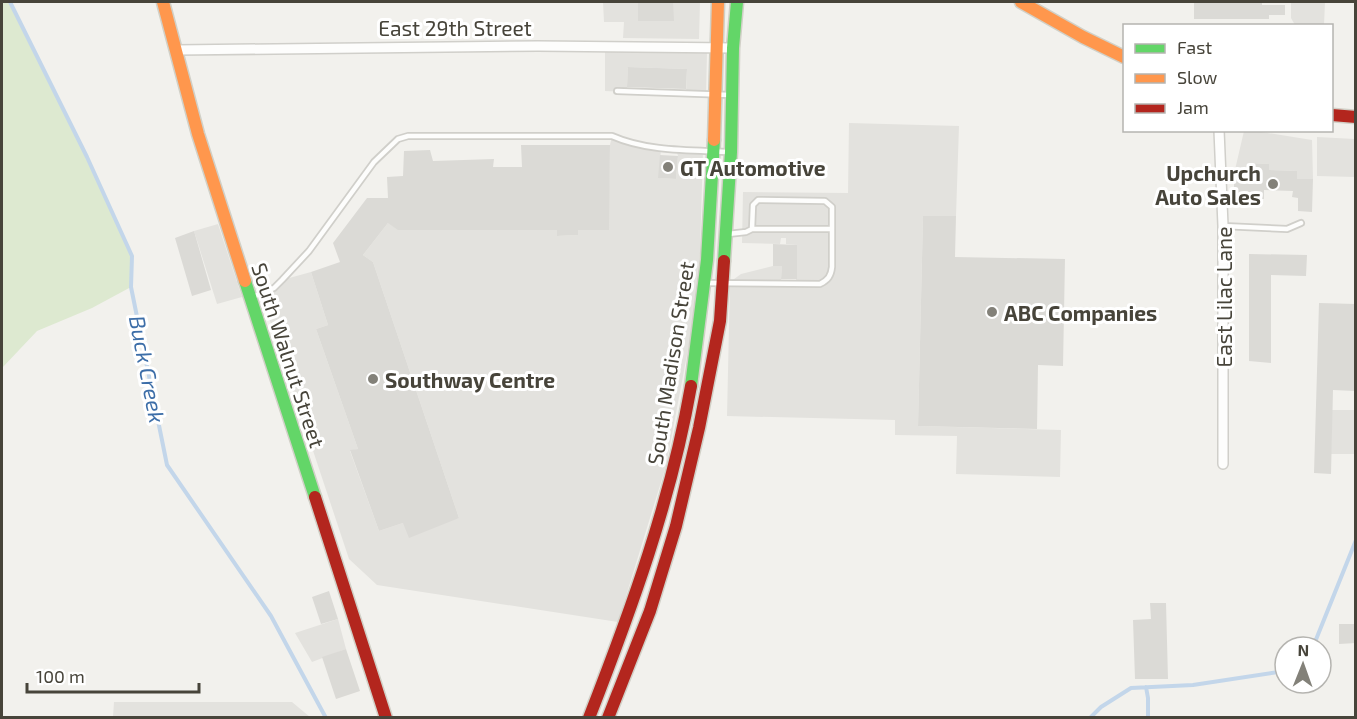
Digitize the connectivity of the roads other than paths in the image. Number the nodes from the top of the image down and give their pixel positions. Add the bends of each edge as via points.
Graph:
1 (163, 2) edge
2 (718, 2) edge
3 (737, 2) edge
4 (1021, 2) edge
5 (717, 48) junction
6 (733, 48) junction
7 (177, 50) junction
8 (1123, 56) edge
9 (617, 91) dead end
10 (716, 94) junction
11 (732, 95) junction
12 (1333, 115) edge
13 (1356, 117) edge
14 (1219, 132) edge
15 (713, 151) junction
16 (731, 152) junction
17 (1301, 223) dead end
18 (1223, 226) junction
19 (752, 229) junction
20 (832, 229) junction
21 (726, 234) junction
22 (704, 283) junction
23 (723, 283) junction
24 (250, 298) junction
25 (1222, 464) dead end
26 (386, 717) edge
27 (589, 717) edge
28 (608, 717) edge

1 - 7 main road, South Walnut Street
2 - 5 main road, South Madison Street
3 - 6 main road, South Madison Street
4 - 8 main road
5 - 6 street, East 29th Street
5 - 7 street, East 29th Street
5 - 10 main road, South Madison Street
6 - 11 main road, South Madison Street
7 - 24 main road, South Walnut Street via 198,134
9 - 10 lane
10 - 11 lane
10 - 15 main road, South Madison Street
11 - 16 main road, South Madison Street
12 - 13 main road
14 - 18 street, East Lilac Lane
15 - 16 lane
15 - 22 main road, South Madison Street
15 - 24 lane via 653,147 612,136 398,139 374,162 309,251 274,288
16 - 21 main road, South Madison Street
17 - 18 lane via 1287,229
18 - 25 street, East Lilac Lane
19 - 20 lane
19 - 20 lane via 753,205 758,200 825,201 832,207
19 - 21 lane
20 - 23 lane via 831,275 825,282
21 - 23 main road, South Madison Street
22 - 23 lane
22 - 27 main road, South Madison Street via 686,414 668,492 624,630
23 - 28 main road, South Madison Street via 720,321 676,526 650,611
24 - 26 main road, South Walnut Street

